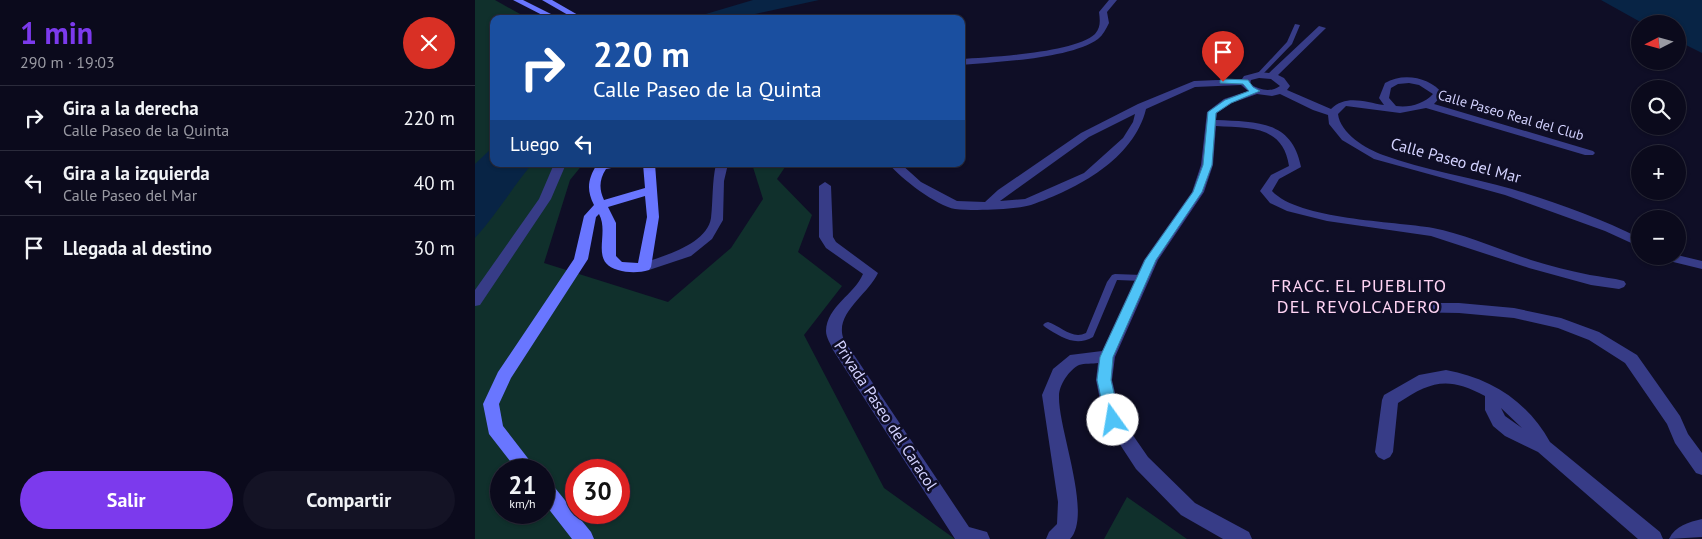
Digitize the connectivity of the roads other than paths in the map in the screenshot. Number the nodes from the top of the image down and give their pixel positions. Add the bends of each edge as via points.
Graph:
1 (517, 0) edge
2 (546, 0) edge
3 (1113, 0) edge
4 (549, 15) edge
5 (574, 15) edge
6 (1297, 25) dead end
7 (1321, 28) dead end
8 (965, 62) edge
9 (1259, 75) junction
10 (1271, 76) junction
11 (1250, 86) junction
12 (1281, 91) junction
13 (1423, 104) junction
14 (1142, 106) junction
15 (1393, 109) junction
16 (1333, 112) junction
17 (1210, 124) junction
18 (1589, 153) dead end
19 (559, 167) edge
20 (601, 167) edge
21 (648, 167) edge
22 (721, 167) edge
23 (898, 167) edge
24 (825, 186) dead end
25 (652, 190) junction
26 (601, 205) junction
27 (988, 206) junction
28 (1631, 239) edge
29 (1686, 261) edge
30 (1702, 265) edge
31 (644, 267) junction
32 (1142, 278) junction
33 (1619, 284) dead end
34 (475, 301) edge
35 (1409, 308) dead end
36 (1048, 326) dead end
37 (1107, 357) junction
38 (1384, 452) dead end
39 (519, 459) edge
40 (1702, 467) edge
41 (555, 503) edge
42 (1702, 528) edge
43 (584, 539) edge
44 (980, 539) edge
45 (1056, 539) edge
46 (1242, 539) edge
47 (1653, 539) edge
48 (1679, 539) edge

1 - 4 main road
2 - 5 main road
3 - 8 street via 1103,12 1105,23 1097,36 1077,46 1004,59
6 - 9 lane via 1290,43
7 - 10 street
9 - 10 street
9 - 11 street via 1247,78
10 - 12 street via 1285,83
11 - 12 street via 1272,93
11 - 14 street via 1194,84
11 - 17 street via 1212,112
12 - 16 street
13 - 15 street, Calle Paseo Real del Club via 1406,110
13 - 15 street, Calle Paseo Real del Club via 1437,98 1435,90 1421,82 1401,81 1386,88 1384,98
13 - 18 street, Calle Paseo Real del Club
14 - 27 street via 1085,135
14 - 27 street via 1138,122 1127,140 1088,175 1027,202
15 - 16 street, Calle Paseo Real del Club via 1348,102
16 - 28 street, Calle Paseo del Mar via 1333,124 1346,138 1378,157 1509,192
17 - 32 street via 1207,165 1197,192
17 - 33 street via 1265,127 1282,137 1295,157 1295,167 1275,177 1266,191 1274,200 1291,208 1327,217 1433,232 1529,264
19 - 34 street via 545,199
20 - 26 main road via 595,177 594,190
21 - 25 main road
22 - 31 street via 717,220 707,236 686,253
23 - 27 street via 917,184 955,205
24 - 44 street, Privada Paseo del Caracol via 826,237 831,245 871,272 869,280 838,315 834,332 841,350 963,534
25 - 26 main road
25 - 31 main road via 653,217
26 - 31 main road via 611,225 607,249 611,261 620,267
26 - 39 main road via 590,216 581,259 504,376 491,404 495,429
29 - 30 street
32 - 36 lane via 1115,277 1090,335 1085,339 1077,340
32 - 37 street
35 - 40 street via 1514,313 1561,323 1594,336 1631,359
37 - 45 street via 1076,360 1059,373 1050,396 1068,502 1067,528
37 - 46 street via 1104,380 1113,420 1142,463 1188,509
38 - 47 street via 1390,400 1414,384 1431,378 1453,377 1473,383 1493,394 1493,410 1499,421 1511,431 1543,447
41 - 43 main road
42 - 48 street

